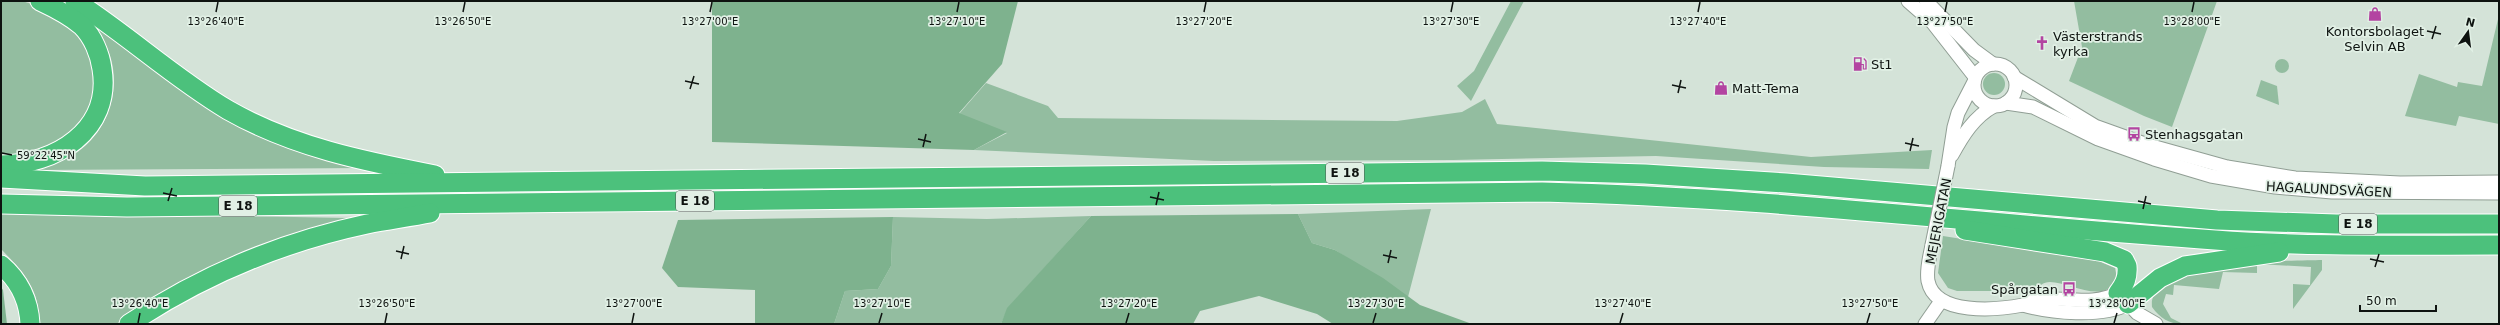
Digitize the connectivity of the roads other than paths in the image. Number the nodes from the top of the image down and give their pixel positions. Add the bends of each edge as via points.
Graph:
1 (40, 1) edge
2 (75, 1) edge
3 (1908, 1) edge
4 (1926, 1) edge
5 (1993, 64) junction
6 (2014, 77) junction
7 (1975, 80) junction
8 (2000, 104) junction
9 (1950, 158) junction
10 (1, 166) edge
11 (1, 178) edge
12 (472, 182) junction
13 (2499, 182) edge
14 (2499, 193) edge
15 (1, 204) edge
16 (474, 204) junction
17 (1881, 211) junction
18 (2499, 224) edge
19 (2334, 244) junction
20 (2499, 245) edge
21 (1, 265) edge
22 (2123, 298) junction
23 (1941, 301) junction
24 (30, 324) edge
25 (129, 324) edge
26 (1925, 324) edge
27 (2156, 324) edge

1 - 10 highway via 71,18 89,35 101,62 104,86 102,99 91,125 69,146 34,161
2 - 12 highway via 199,92 256,124 318,149
3 - 7 street via 1932,22
4 - 5 street via 1974,50
5 - 6 street via 2006,67
5 - 7 street via 1982,68
6 - 8 street via 2015,89
6 - 13 street, HAGALUNDSVÄGEN via 2095,126 2135,141 2227,167 2295,178 2400,183
7 - 8 street via 1978,98
7 - 9 street, MEJERIGATAN via 1958,112
8 - 9 street, MEJERIGATAN via 1981,115 1968,127
8 - 14 street, HAGALUNDSVÄGEN via 2033,107 2098,139 2211,176 2275,187 2356,192
9 - 23 street, MEJERIGATAN, bridge via 1932,245 1928,282
11 - 12 highway, E 18 via 145,186
12 - 18 highway, E 18 via 1542,171 1645,174 1786,183 2238,221
15 - 16 highway, E 18 via 127,207
16 - 17 highway, E 18 via 1542,192 1645,194
16 - 25 highway via 367,224 280,248 238,264 200,283
17 - 19 highway, E 18 via 2216,240
17 - 22 highway via 1948,227 2105,252 2124,260 2127,266 2128,275
19 - 20 highway, E 18
19 - 22 highway via 2185,266
21 - 24 highway via 16,281 24,297
22 - 23 street via 2119,309 2099,312 2038,309 2023,304 2001,308 1962,308
22 - 27 street
23 - 26 street

